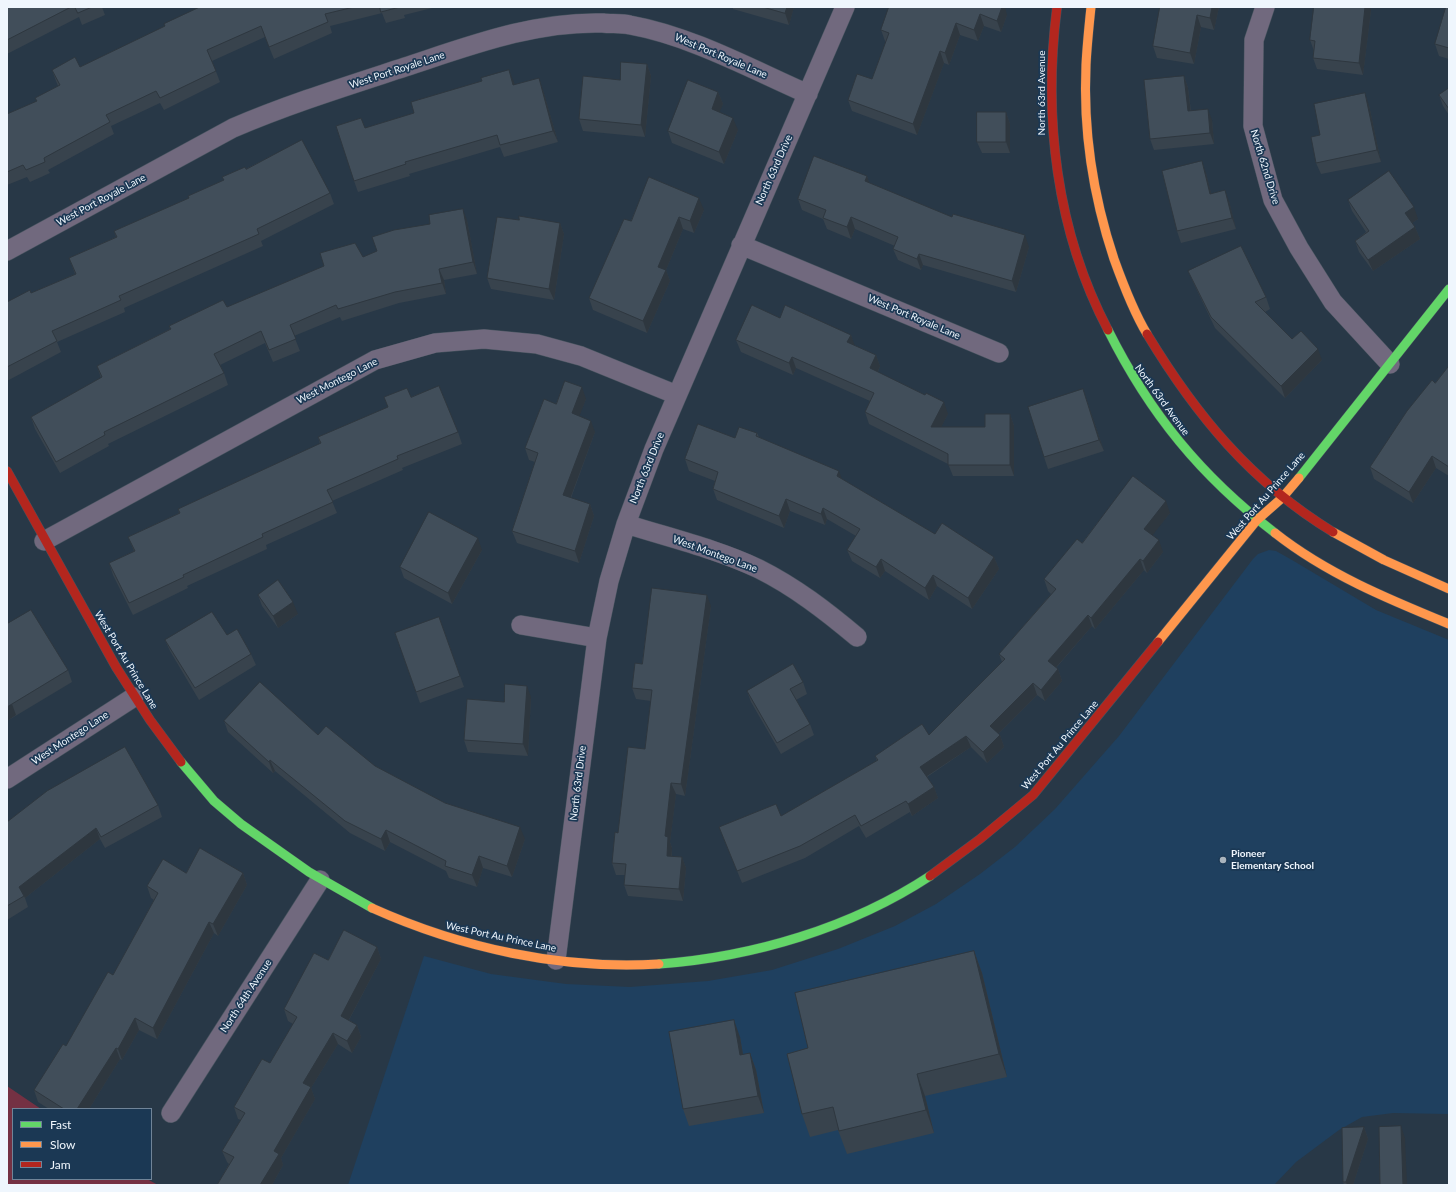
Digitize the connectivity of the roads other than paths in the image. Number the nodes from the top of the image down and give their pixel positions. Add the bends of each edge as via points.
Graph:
1 (845, 7) edge
2 (1057, 7) edge
3 (1091, 7) edge
4 (1265, 7) edge
5 (808, 94) junction
6 (741, 244) junction
7 (7, 251) edge
8 (1449, 289) edge
9 (999, 353) dead end
10 (1390, 364) junction
11 (677, 395) junction
12 (7, 471) edge
13 (1282, 498) junction
14 (1257, 520) junction
15 (626, 524) junction
16 (44, 541) junction
17 (1449, 589) edge
18 (1449, 624) edge
19 (521, 625) dead end
20 (857, 637) dead end
21 (597, 638) junction
22 (134, 697) junction
23 (7, 779) edge
24 (320, 880) junction
25 (556, 960) junction
26 (171, 1113) dead end

1 - 5 street, North 63rd Drive
2 - 14 street, North 63rd Avenue via 1051,68 1053,140 1059,186 1070,233 1088,285 1112,343 1132,380 1197,464
3 - 13 street via 1084,75 1087,147 1093,188 1117,271 1150,341 1170,374 1249,469
4 - 10 street, North 62nd Drive via 1254,40 1253,126 1273,200 1298,248 1333,302
5 - 6 street, North 63rd Drive
5 - 7 street, West Port Royale Lane via 670,34 628,24 584,23 545,27 496,38 297,102 233,128
6 - 9 street, West Port Royale Lane
6 - 11 street, North 63rd Drive
8 - 10 street, West Port Au Prince Lane
10 - 13 street, West Port Au Prince Lane
11 - 15 street, North 63rd Drive via 642,476
11 - 16 street, West Montego Lane via 581,356 537,344 484,339 435,343 375,360
12 - 16 street, West Port Au Prince Lane
13 - 14 street, West Port Au Prince Lane
13 - 17 street via 1383,563
14 - 18 street, North 63rd Avenue via 1288,545 1329,570
14 - 25 street, West Port Au Prince Lane via 1033,795 996,828 946,865 887,901 828,927 783,942 730,955 672,963 602,965
15 - 20 street, West Montego Lane via 758,569 826,611
15 - 21 street, North 63rd Drive via 609,581
16 - 22 street, West Port Au Prince Lane
19 - 21 street
21 - 25 street, North 63rd Drive
22 - 23 street, West Montego Lane
22 - 24 street, West Port Au Prince Lane via 176,756 214,801
24 - 25 street, West Port Au Prince Lane via 345,894 435,933 532,957
24 - 26 street, North 64th Avenue

